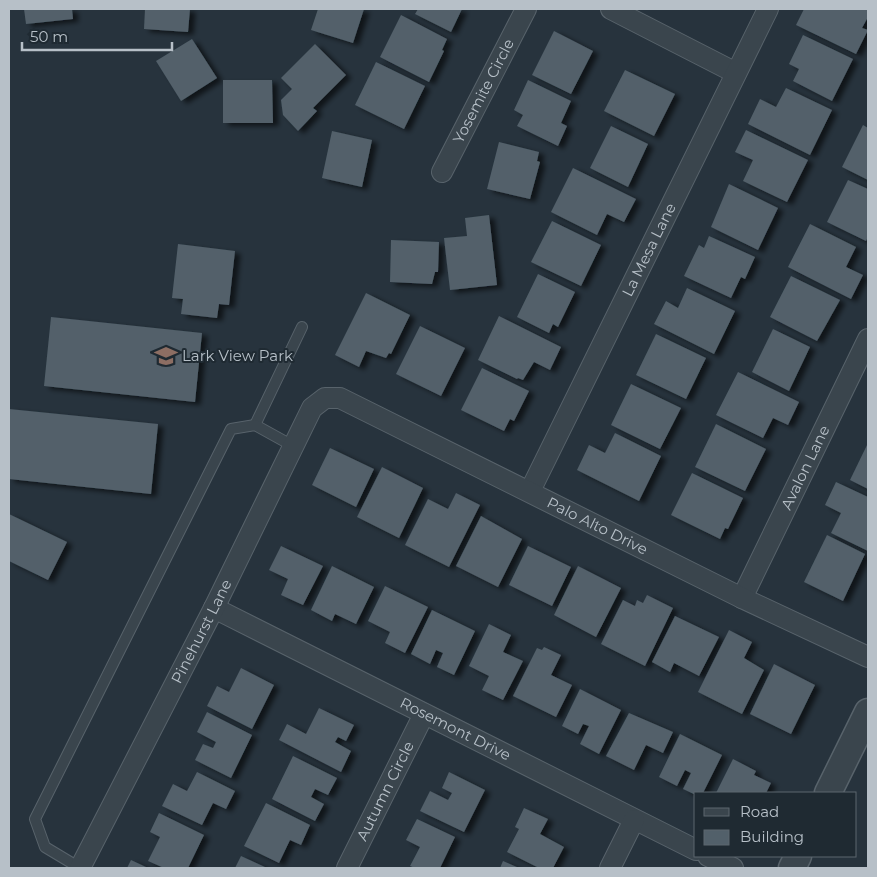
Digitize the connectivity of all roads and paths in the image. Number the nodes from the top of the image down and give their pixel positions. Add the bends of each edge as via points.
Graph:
1 (526, 9) edge
2 (611, 9) edge
3 (768, 9) edge
4 (736, 73) junction
5 (442, 172) dead end
6 (302, 327) dead end
7 (868, 339) edge
8 (325, 398) joint
9 (255, 425) junction
10 (293, 446) junction
11 (530, 491) junction
12 (742, 598) junction
13 (214, 608) junction
14 (868, 657) edge
15 (868, 712) edge
16 (424, 714) junction
17 (828, 792) edge
18 (634, 820) junction
19 (694, 849) edge
20 (710, 857) edge
21 (80, 868) edge
22 (347, 868) edge
23 (610, 868) edge
24 (733, 868) edge

1 - 5 street, Yosemite Circle
2 - 4 street
3 - 4 street, La Mesa Lane
4 - 11 street, La Mesa Lane
6 - 9 lane
7 - 12 street, Avalon Lane
8 - 10 street, Pinehurst Lane via 312,408
8 - 11 street, Palo Alto Drive via 340,398
9 - 10 lane
9 - 21 lane via 231,429 35,819 45,847
10 - 13 street, Pinehurst Lane
11 - 12 street, Palo Alto Drive
12 - 14 street, Palo Alto Drive
13 - 16 street, Rosemont Drive
13 - 21 street, Pinehurst Lane
15 - 17 street
16 - 18 street, Rosemont Drive
16 - 22 street, Autumn Circle
18 - 19 street, Rosemont Drive
18 - 23 street
20 - 24 street

